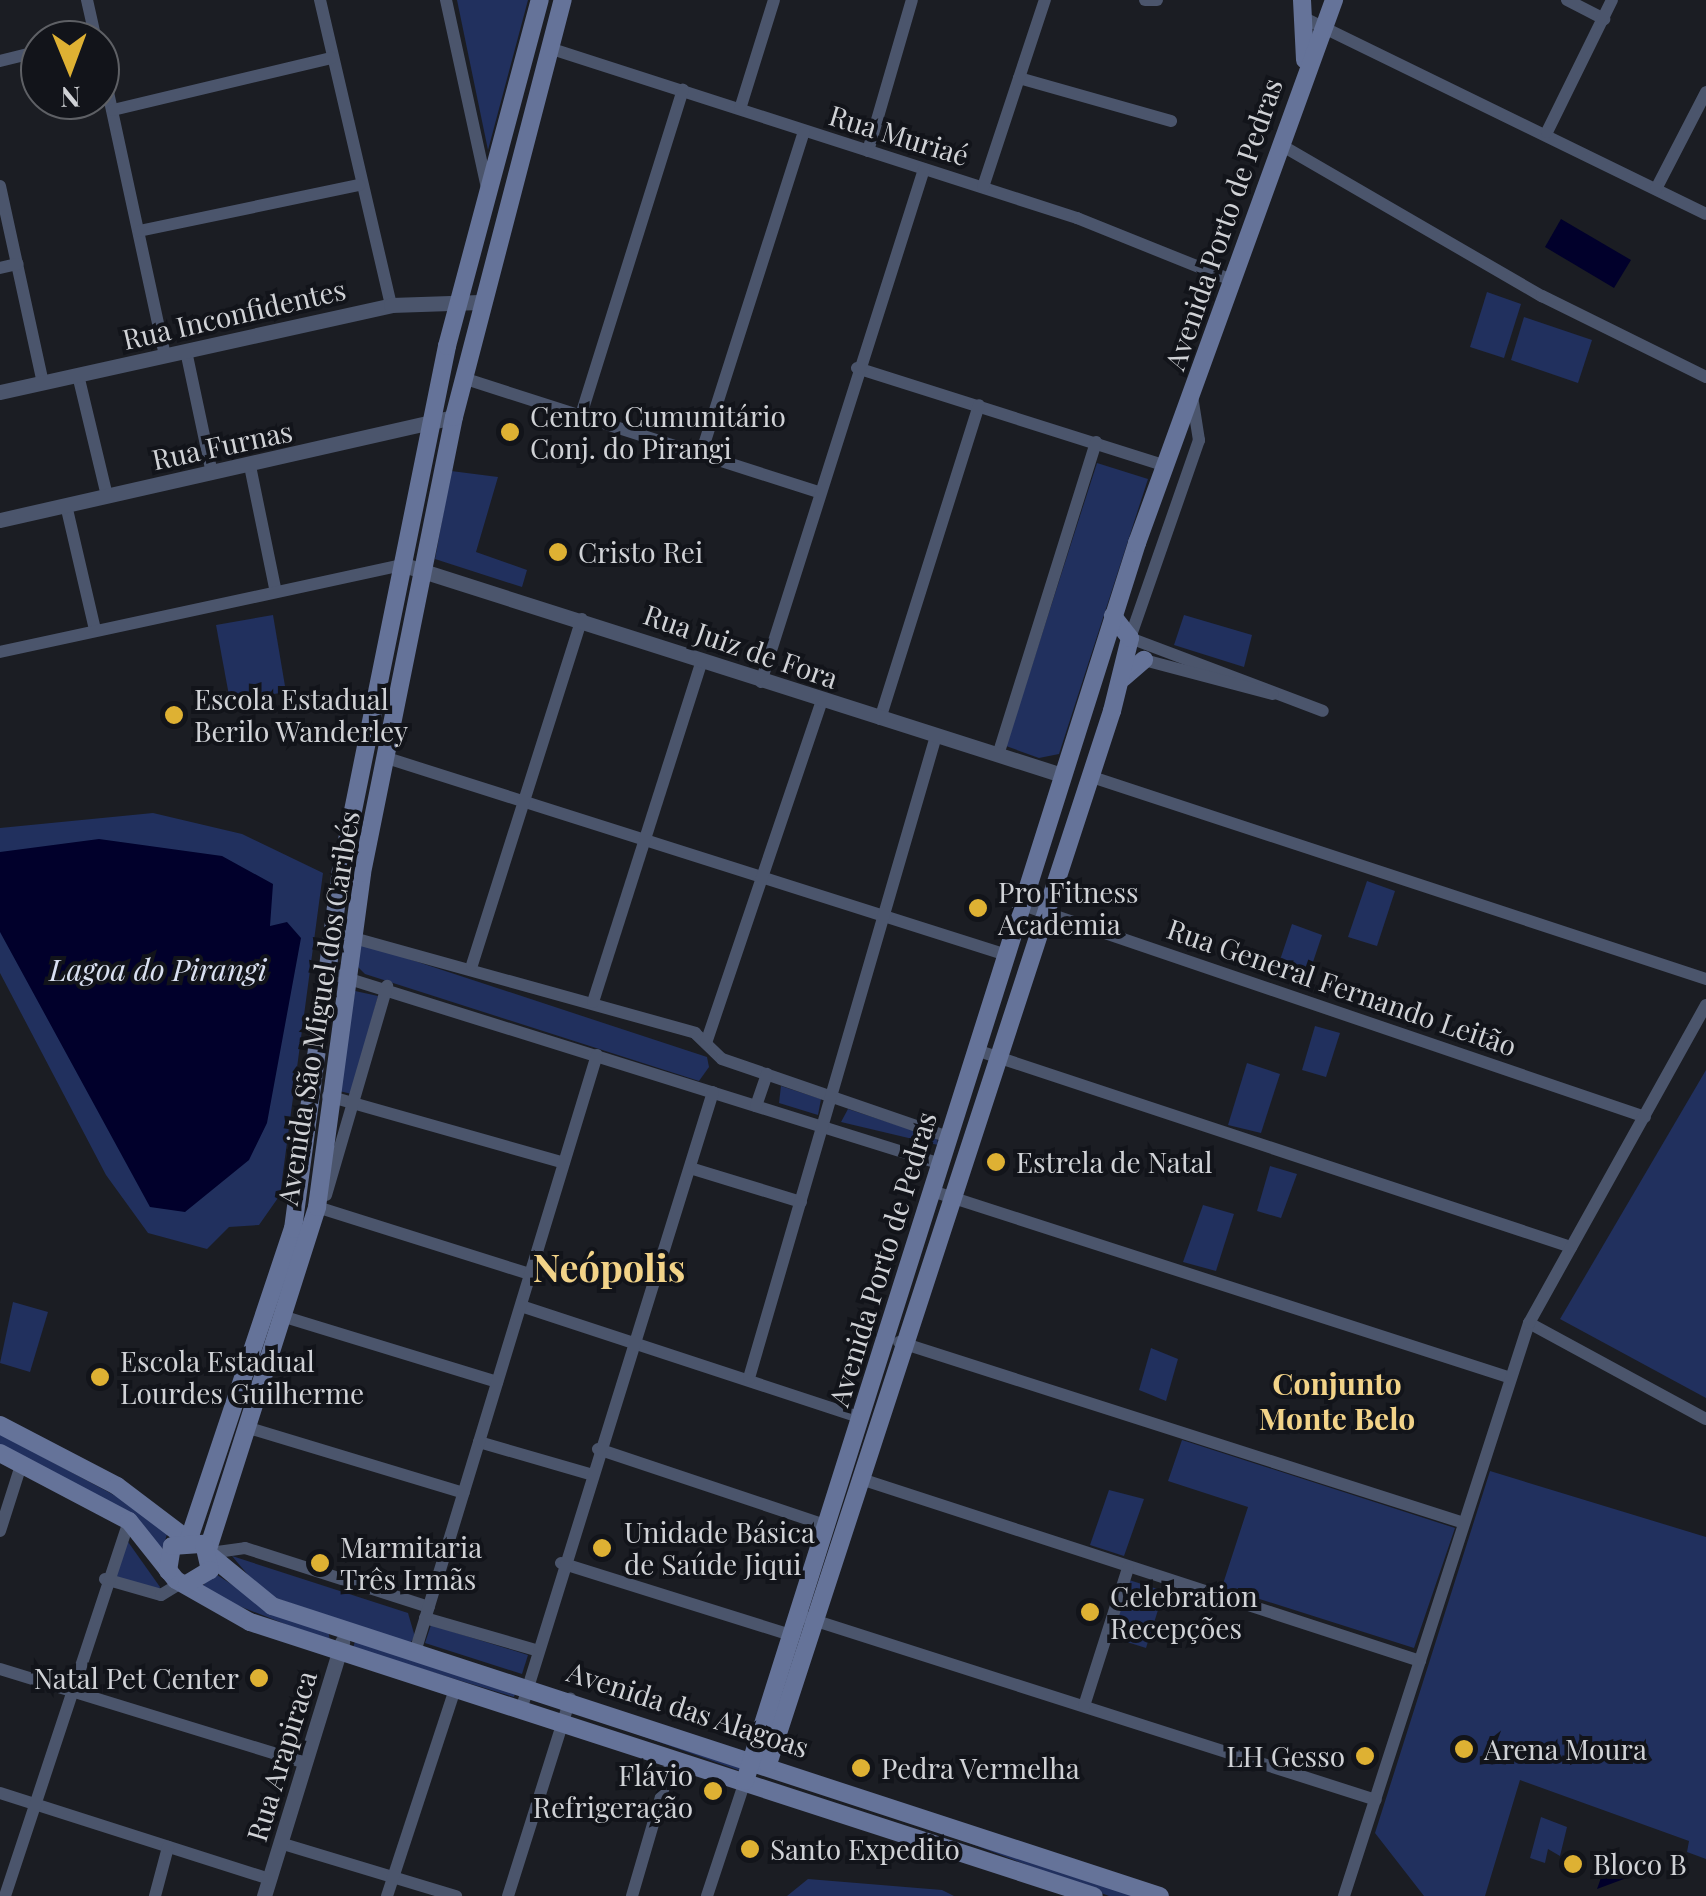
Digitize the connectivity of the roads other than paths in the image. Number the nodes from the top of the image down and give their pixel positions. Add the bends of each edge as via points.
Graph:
1 (320, 0) edge
2 (446, 0) edge
3 (540, 0) edge
4 (563, 0) edge
5 (774, 0) edge
6 (912, 0) edge
7 (1045, 0) edge
8 (1334, 0) edge
9 (1567, 0) edge
10 (1612, 0) edge
11 (1302, 8) edge
12 (1604, 18) junction
13 (1322, 25) junction
14 (549, 48) junction
15 (332, 58) junction
16 (1305, 70) junction
17 (1020, 78) junction
18 (682, 90) junction
19 (1706, 92) edge
20 (120, 108) edge
21 (740, 109) junction
22 (115, 120) edge
23 (1171, 121) dead end
24 (804, 132) junction
25 (1547, 132) junction
26 (1281, 145) junction
27 (868, 151) junction
28 (924, 168) junction
29 (360, 185) junction
30 (0, 186) edge
31 (983, 187) junction
32 (1656, 189) junction
33 (487, 191) junction
34 (1706, 214) edge
35 (139, 231) junction
36 (18, 264) junction
37 (0, 268) edge
38 (1231, 280) junction
39 (459, 297) junction
40 (480, 302) junction
41 (391, 305) junction
42 (186, 351) junction
43 (165, 356) junction
44 (857, 368) junction
45 (78, 375) junction
46 (1706, 377) edge
47 (463, 378) junction
48 (43, 383) junction
49 (0, 392) edge
50 (1192, 396) junction
51 (979, 404) junction
52 (454, 416) junction
53 (581, 416) junction
54 (432, 422) junction
55 (1096, 442) junction
56 (700, 454) junction
57 (250, 466) junction
58 (1164, 466) junction
59 (212, 474) junction
60 (818, 492) junction
61 (106, 496) junction
62 (66, 505) junction
63 (0, 520) edge
64 (404, 565) junction
65 (424, 567) junction
66 (275, 588) junction
67 (1113, 616) junction
68 (582, 618) junction
69 (95, 630) junction
70 (1106, 636) junction
71 (1129, 642) junction
72 (0, 652) edge
73 (1144, 660) joint
74 (702, 661) junction
75 (761, 682) junction
76 (1118, 688) junction
77 (1274, 694) junction
78 (822, 700) junction
79 (1323, 710) dead end
80 (880, 718) junction
81 (936, 736) junction
82 (998, 755) junction
83 (387, 758) junction
84 (1062, 775) junction
85 (1090, 776) junction
86 (521, 800) junction
87 (644, 840) junction
88 (762, 880) junction
89 (1023, 905) junction
90 (1042, 914) junction
91 (881, 918) junction
92 (332, 932) junction
93 (352, 934) junction
94 (1007, 955) junction
95 (472, 965) junction
96 (337, 973) junction
97 (1706, 979) edge
98 (387, 986) junction
99 (593, 1002) junction
100 (1706, 1005) edge
101 (706, 1043) junction
102 (976, 1050) junction
103 (597, 1055) junction
104 (998, 1057) junction
105 (768, 1074) junction
106 (713, 1092) junction
107 (826, 1094) junction
108 (328, 1096) junction
109 (353, 1099) junction
110 (756, 1106) junction
111 (1645, 1116) junction
112 (823, 1127) junction
113 (948, 1137) junction
114 (564, 1163) junction
115 (941, 1164) junction
116 (690, 1168) junction
117 (932, 1191) junction
118 (952, 1197) junction
119 (801, 1202) junction
120 (319, 1208) junction
121 (1571, 1248) junction
122 (530, 1274) junction
123 (521, 1306) junction
124 (286, 1317) junction
125 (1530, 1324) junction
126 (895, 1340) junction
127 (635, 1341) junction
128 (249, 1366) junction
129 (269, 1373) junction
130 (748, 1378) junction
131 (1511, 1378) junction
132 (497, 1382) junction
133 (862, 1418) junction
134 (1706, 1418) edge
135 (0, 1425) edge
136 (252, 1429) junction
137 (479, 1442) junction
138 (598, 1449) junction
139 (0, 1454) edge
140 (21, 1464) junction
141 (590, 1474) junction
142 (861, 1480) junction
143 (464, 1493) junction
144 (129, 1522) junction
145 (1464, 1523) junction
146 (828, 1526) junction
147 (0, 1532) edge
148 (188, 1539) junction
149 (210, 1552) junction
150 (561, 1562) junction
151 (1128, 1568) junction
152 (105, 1579) junction
153 (179, 1580) junction
154 (427, 1613) junction
155 (808, 1618) junction
156 (346, 1631) junction
157 (794, 1636) junction
158 (536, 1650) junction
159 (339, 1651) junction
160 (415, 1652) junction
161 (1420, 1661) junction
162 (0, 1669) edge
163 (527, 1685) junction
164 (455, 1689) junction
165 (67, 1692) junction
166 (570, 1700) junction
167 (1084, 1706) junction
168 (521, 1710) junction
169 (562, 1724) junction
170 (672, 1759) junction
171 (760, 1761) junction
172 (305, 1762) junction
173 (745, 1780) junction
174 (0, 1792) edge
175 (1376, 1800) junction
176 (885, 1801) junction
177 (33, 1804) junction
178 (833, 1808) junction
179 (891, 1827) junction
180 (970, 1830) junction
181 (280, 1844) junction
182 (168, 1847) junction
183 (392, 1878) junction
184 (269, 1879) junction
185 (5, 1896) edge
186 (155, 1896) edge
187 (264, 1896) edge
188 (387, 1896) edge
189 (456, 1896) edge
190 (508, 1896) edge
191 (632, 1896) edge
192 (707, 1896) edge
193 (1094, 1896) edge
194 (1160, 1896) edge
195 (1344, 1896) edge

1 - 15 street
2 - 33 street
3 - 33 main road, Avenida São Miguel dos Caribés
4 - 14 main road, Avenida São Miguel dos Caribés
5 - 21 street
6 - 27 street
7 - 17 street
8 - 13 main road, Avenida Porto de Pedras
9 - 12 street
10 - 12 street
11 - 13 street
11 - 16 main road, Avenida Porto de Pedras
12 - 25 street
13 - 16 main road, Avenida Porto de Pedras
13 - 25 street
14 - 18 street, Rua Muriaé
14 - 40 main road, Avenida São Miguel dos Caribés
15 - 20 street
15 - 29 street
16 - 26 main road, Avenida Porto de Pedras
17 - 23 street
17 - 31 street
18 - 21 street, Rua Muriaé
18 - 53 street
19 - 32 street
21 - 24 street, Rua Muriaé
22 - 35 street
24 - 27 street, Rua Muriaé
24 - 56 street
25 - 32 street
26 - 38 main road, Avenida Porto de Pedras
26 - 46 street via 1542,296
27 - 28 street, Rua Muriaé
28 - 31 street, Rua Muriaé
28 - 44 street
29 - 35 street
29 - 41 street
30 - 36 street
31 - 38 street, Rua Muriaé
32 - 34 street
33 - 39 main road, Avenida São Miguel dos Caribés
35 - 43 street
36 - 37 street
36 - 48 street
38 - 50 main road, Avenida Porto de Pedras
39 - 40 street, Rua Inconfidentes
39 - 41 street, Rua Inconfidentes
39 - 54 main road, Avenida São Miguel dos Caribés
40 - 47 main road, Avenida São Miguel dos Caribés
41 - 42 street, Rua Inconfidentes
42 - 43 street, Rua Inconfidentes
42 - 59 street
43 - 45 street, Rua Inconfidentes
44 - 51 street
44 - 60 street
45 - 48 street, Rua Inconfidentes
45 - 61 street
47 - 52 main road, Avenida São Miguel dos Caribés
47 - 53 street
48 - 49 street, Rua Inconfidentes
50 - 58 main road, Avenida Porto de Pedras
50 - 71 street, Avenida Porto de Pedras via 1199,440
51 - 55 street
51 - 80 street
52 - 54 street, Rua Furnas
52 - 65 main road, Avenida São Miguel dos Caribés
53 - 56 street
54 - 57 street, Rua Furnas
54 - 64 main road, Avenida São Miguel dos Caribés
55 - 58 street
55 - 82 street
56 - 60 street
57 - 59 street, Rua Furnas
57 - 66 street
58 - 67 main road, Avenida Porto de Pedras
59 - 61 street, Rua Furnas
60 - 75 street
61 - 62 street, Rua Furnas
62 - 63 street, Rua Furnas
62 - 69 street
64 - 65 street, Rua Juiz de Fora
64 - 66 street
64 - 92 main road, Avenida São Miguel dos Caribés
65 - 68 street, Rua Juiz de Fora
65 - 83 main road, Avenida São Miguel dos Caribés
66 - 69 street
67 - 70 main road, Avenida Porto de Pedras
67 - 71 main road
68 - 74 street, Rua Juiz de Fora
68 - 86 street
69 - 72 street
70 - 71 main road
70 - 84 main road, Avenida Porto de Pedras
71 - 76 main road, Avenida Porto de Pedras
71 - 77 street
73 - 76 main road via 1129,666
73 - 77 street
74 - 75 street, Rua Juiz de Fora
74 - 87 street
75 - 78 street, Rua Juiz de Fora
76 - 85 main road, Avenida Porto de Pedras
77 - 79 street
78 - 80 street, Rua Juiz de Fora
78 - 88 street
80 - 81 street, Rua Juiz de Fora
81 - 82 street, Rua Juiz de Fora
81 - 91 street
82 - 84 street, Rua Juiz de Fora
83 - 86 street
83 - 93 main road, Avenida São Miguel dos Caribés
84 - 89 main road, Avenida Porto de Pedras
85 - 90 main road, Avenida Porto de Pedras
85 - 97 street
86 - 87 street
86 - 95 street
87 - 88 street
87 - 99 street
88 - 91 street
88 - 101 street
89 - 90 street, Rua General Fernando Leitão
89 - 94 main road, Avenida Porto de Pedras
90 - 104 main road, Avenida Porto de Pedras
90 - 111 street, Rua General Fernando Leitão
91 - 94 street
91 - 107 street
92 - 93 street
92 - 96 main road, Avenida São Miguel dos Caribés
93 - 95 street
93 - 96 main road, Avenida São Miguel dos Caribés
94 - 102 main road, Avenida Porto de Pedras
95 - 99 street
96 - 98 street
96 - 108 main road, Avenida São Miguel dos Caribés
96 - 128 main road, Avenida São Miguel dos Caribés via 294,1229
98 - 103 street
98 - 109 street, Avenida São Miguel dos Caribés
99 - 101 street
100 - 111 street
101 - 105 street
102 - 104 street
102 - 113 main road, Avenida Porto de Pedras
103 - 106 street
103 - 114 street
104 - 118 main road, Avenida Porto de Pedras
104 - 121 street
105 - 107 street
105 - 110 street
106 - 110 street
106 - 116 street
107 - 112 street
107 - 113 street
108 - 109 street
108 - 120 main road, Avenida São Miguel dos Caribés
109 - 114 street
109 - 120 street, Avenida São Miguel dos Caribés
110 - 112 street
111 - 121 street
112 - 115 street
112 - 119 street
113 - 115 main road, Avenida Porto de Pedras
114 - 122 street
115 - 117 main road, Avenida Porto de Pedras
116 - 119 street
116 - 127 street
117 - 118 street
117 - 126 main road, Avenida Porto de Pedras
118 - 126 main road, Avenida Porto de Pedras
118 - 131 street
119 - 130 street
120 - 122 street
120 - 124 main road, Avenida São Miguel dos Caribés
121 - 125 street
122 - 123 street
123 - 127 street
123 - 132 street
124 - 129 main road, Avenida São Miguel dos Caribés
124 - 132 street
125 - 131 street
125 - 134 street
126 - 133 main road, Avenida Porto de Pedras
126 - 142 main road, Avenida Porto de Pedras
126 - 145 street
127 - 130 street
127 - 138 street
128 - 129 main road
128 - 148 main road, Avenida São Miguel dos Caribés
129 - 136 main road, Avenida São Miguel dos Caribés
130 - 133 street
131 - 145 street
132 - 137 street
133 - 146 main road, Avenida Porto de Pedras
135 - 148 main road via 117,1486
136 - 143 street
136 - 149 main road, Avenida São Miguel dos Caribés
137 - 141 street
137 - 143 street
138 - 141 street
138 - 146 street
139 - 140 main road, Avenida das Alagoas
140 - 144 main road, Avenida das Alagoas
140 - 147 street
141 - 150 street
142 - 151 street
142 - 155 main road, Avenida Porto de Pedras
143 - 154 street
144 - 152 street
144 - 153 main road, Avenida das Alagoas
145 - 161 street
146 - 155 main road, Avenida Porto de Pedras
148 - 149 main road
148 - 153 main road via 167,1554
149 - 153 main road via 206,1576
149 - 154 street, Avenida das Alagoas via 245,1548
149 - 156 main road, Avenida das Alagoas via 272,1606
150 - 157 street
150 - 158 street
151 - 161 street
151 - 167 street
152 - 153 street via 161,1595
152 - 165 street
153 - 159 main road, Avenida das Alagoas via 229,1614
154 - 158 street, Avenida das Alagoas
154 - 160 street
155 - 157 main road, Avenida Porto de Pedras
155 - 167 street
155 - 171 main road, Avenida Porto de Pedras
156 - 159 street, Rua Arapiraca
156 - 160 main road, Avenida das Alagoas
157 - 171 main road, Avenida Porto de Pedras
158 - 163 street
159 - 164 main road, Avenida das Alagoas
159 - 172 street, Rua Arapiraca
160 - 163 main road, Avenida das Alagoas
161 - 175 street
162 - 165 street
163 - 166 main road, Avenida das Alagoas
163 - 168 street
164 - 168 main road, Avenida das Alagoas
164 - 183 street
165 - 172 street
165 - 177 street
166 - 169 street
166 - 171 main road, Avenida das Alagoas
167 - 175 street
168 - 169 main road, Avenida das Alagoas
169 - 170 main road, Avenida das Alagoas
169 - 190 street
170 - 173 main road, Avenida das Alagoas
170 - 191 street
171 - 173 main road, Avenida Porto de Pedras
171 - 176 main road, Avenida das Alagoas
172 - 181 street, Rua Arapiraca
173 - 178 main road, Avenida das Alagoas
173 - 192 street, Avenida Porto de Pedras
174 - 177 street
175 - 195 street
176 - 178 main road via 874,1813
176 - 180 main road, Avenida das Alagoas
177 - 182 street
177 - 185 street
178 - 179 main road, Avenida das Alagoas
179 - 180 main road via 902,1815
179 - 193 main road, Avenida das Alagoas
180 - 194 main road, Avenida das Alagoas
181 - 183 street
181 - 184 street, Rua Arapiraca
182 - 184 street
182 - 186 street
183 - 188 street
183 - 189 street
184 - 187 street, Rua Arapiraca

